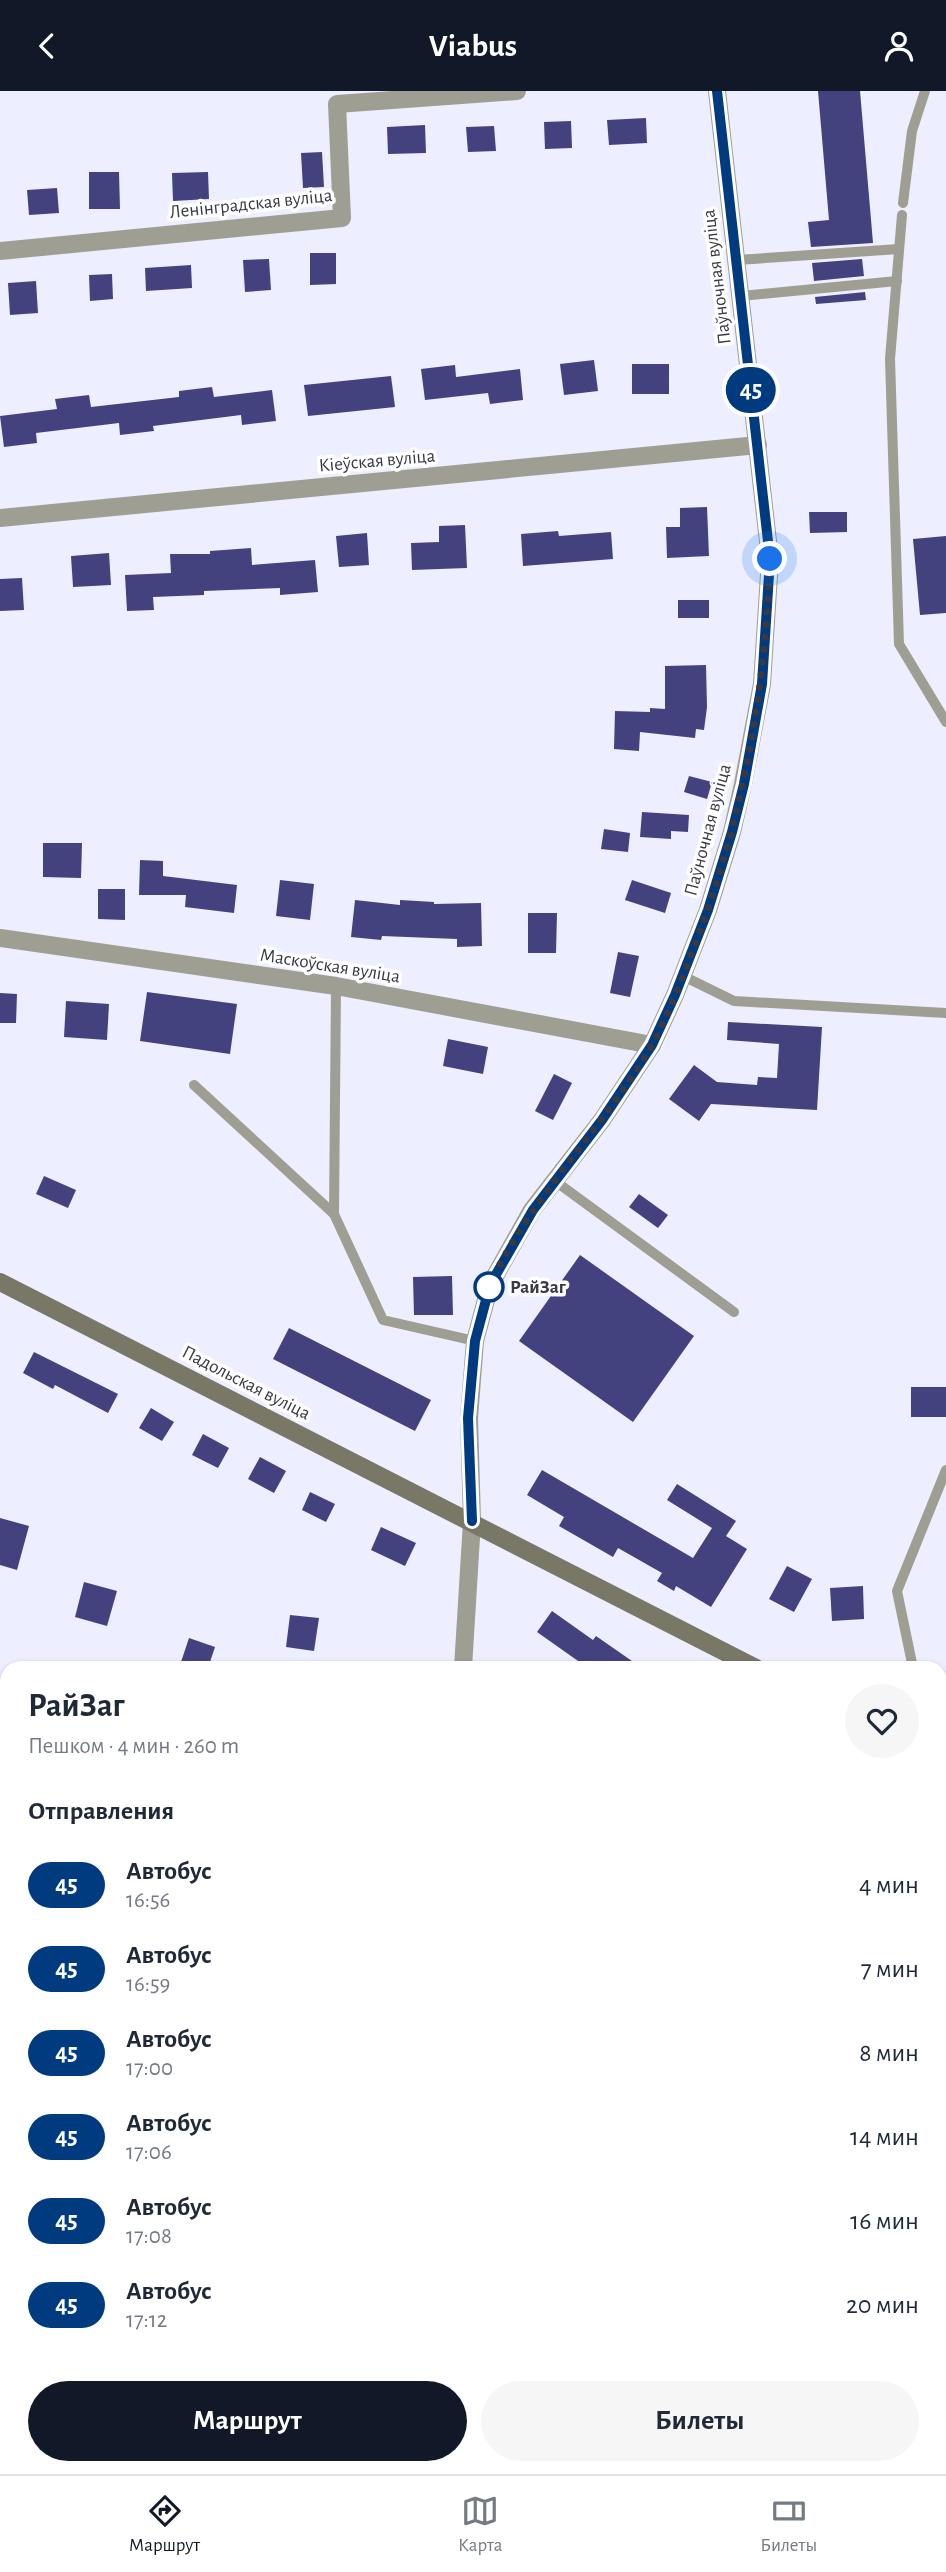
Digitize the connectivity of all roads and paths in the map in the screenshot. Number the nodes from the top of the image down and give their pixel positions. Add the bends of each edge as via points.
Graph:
1 (517, 91) edge
2 (717, 91) edge
3 (925, 91) edge
4 (337, 98) edge
5 (899, 249) junction
6 (0, 251) edge
7 (737, 260) junction
8 (897, 281) junction
9 (741, 296) junction
10 (758, 445) junction
11 (0, 518) edge
12 (946, 722) edge
13 (0, 938) edge
14 (683, 976) junction
15 (336, 986) junction
16 (946, 1013) edge
17 (652, 1045) junction
18 (194, 1085) dead end
19 (555, 1181) junction
20 (334, 1214) junction
21 (0, 1282) edge
22 (734, 1312) dead end
23 (475, 1341) junction
24 (946, 1470) edge
25 (472, 1521) junction
26 (463, 1661) edge
27 (742, 1661) edge
28 (912, 1661) edge

1 - 4 street, Ленінградская вуліца
2 - 7 street, Паўночная вуліца
3 - 5 lane via 912,131
4 - 6 street, Ленінградская вуліца via 342,218
5 - 7 lane
5 - 8 lane
7 - 9 street, Паўночная вуліца
8 - 9 lane
8 - 12 lane via 890,359 899,644
9 - 10 street, Паўночная вуліца
10 - 11 street, Кіеўская вуліца
10 - 14 street, Паўночная вуліца via 770,559 762,684 732,832
13 - 15 street, Маскоўская вуліца
14 - 16 lane via 734,1001
14 - 17 street, Паўночная вуліца
15 - 17 street, Маскоўская вуліца
15 - 20 lane
17 - 19 street, Паўночная вуліца
18 - 20 lane
19 - 22 lane
19 - 23 street, Паўночная вуліца via 490,1285
20 - 23 lane via 383,1320
21 - 25 main road, Падольская вуліца
23 - 25 street, Паўночная вуліца via 468,1418
24 - 28 lane via 897,1591
25 - 26 street
25 - 27 main road, Падольская вуліца

